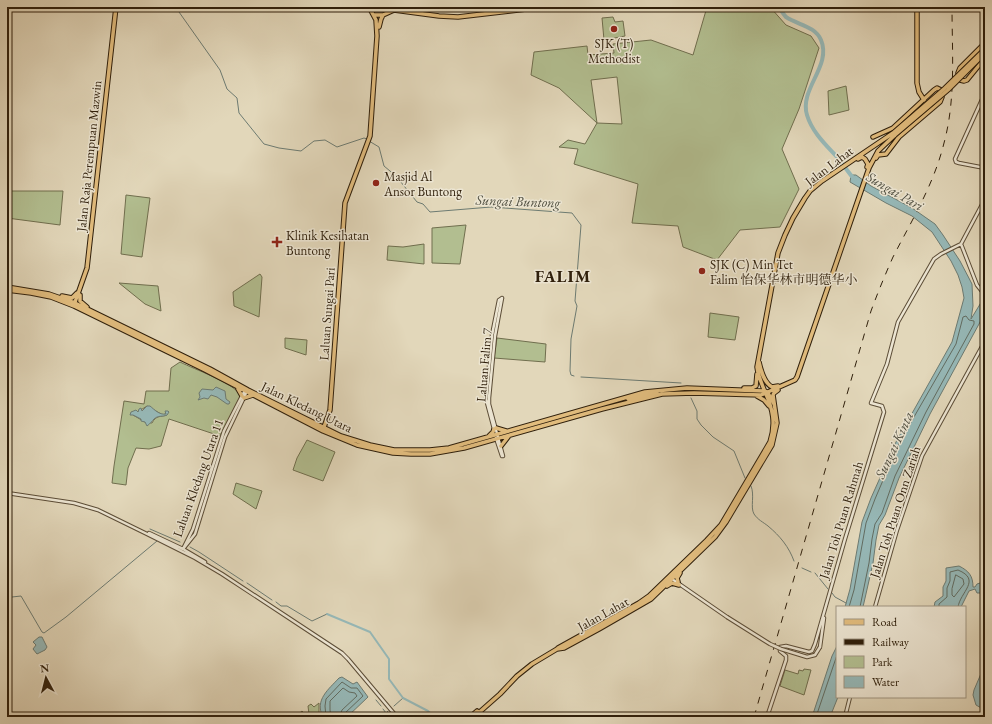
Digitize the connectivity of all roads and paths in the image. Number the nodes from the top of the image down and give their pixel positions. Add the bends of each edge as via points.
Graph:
1 (389, 7) edge
2 (394, 7) edge
3 (543, 7) edge
4 (917, 7) edge
5 (115, 8) edge
6 (370, 9) edge
7 (385, 14) junction
8 (461, 16) junction
9 (377, 36) junction
10 (985, 43) edge
11 (985, 49) edge
12 (985, 53) edge
13 (985, 58) edge
14 (985, 93) edge
15 (924, 100) junction
16 (894, 134) junction
17 (873, 137) junction
18 (878, 143) junction
19 (882, 146) junction
20 (868, 150) junction
21 (889, 150) junction
22 (843, 167) junction
23 (869, 168) junction
24 (985, 168) edge
25 (865, 180) junction
26 (985, 199) edge
27 (961, 244) junction
28 (83, 282) junction
29 (7, 287) edge
30 (7, 290) edge
31 (49, 294) junction
32 (985, 296) edge
33 (502, 298) dead end
34 (74, 304) junction
35 (104, 317) junction
36 (985, 341) edge
37 (759, 358) junction
38 (758, 372) junction
39 (791, 382) junction
40 (236, 387) junction
41 (246, 390) junction
42 (736, 390) junction
43 (744, 390) junction
44 (766, 392) junction
45 (253, 395) junction
46 (756, 396) junction
47 (243, 397) junction
48 (774, 404) junction
49 (773, 414) junction
50 (495, 428) junction
51 (324, 429) junction
52 (508, 434) junction
53 (497, 437) junction
54 (488, 439) junction
55 (500, 446) junction
56 (502, 456) dead end
57 (7, 493) edge
58 (189, 541) junction
59 (170, 544) junction
60 (183, 549) junction
61 (193, 554) junction
62 (691, 555) junction
63 (195, 558) junction
64 (683, 568) junction
65 (223, 575) junction
66 (672, 579) junction
67 (679, 584) junction
68 (649, 598) junction
69 (875, 606) edge
70 (824, 611) junction
71 (815, 642) junction
72 (821, 646) junction
73 (850, 698) edge
74 (494, 699) junction
75 (397, 717) edge
76 (470, 717) edge
77 (474, 717) edge
78 (767, 717) edge
79 (845, 717) edge

1 - 7 main road
2 - 8 main road
3 - 8 main road
4 - 15 main road via 917,80 919,92
5 - 28 main road, Jalan Raja Perempuan Mazwin via 88,262
6 - 7 main road via 377,16
6 - 9 main road, Laluan Sungai Pari via 376,20
7 - 8 main road via 394,10
7 - 9 main road via 379,22
9 - 51 main road, Laluan Sungai Pari via 370,136 345,203 330,410
10 - 13 main road via 960,68 960,80 967,80
11 - 16 main road, Jalan Lahat, bridge
12 - 16 main road, Jalan Lahat, bridge via 943,94
14 - 24 street via 955,160
15 - 17 main road via 893,128
15 - 21 main road via 935,89 941,90 940,102 903,133
16 - 18 main road, Jalan Lahat
16 - 19 main road
17 - 18 main road via 874,142
17 - 20 main road
18 - 20 main road, Jalan Lahat
19 - 21 main road via 882,153
19 - 23 main road
20 - 22 main road, Jalan Lahat
21 - 23 main road via 884,155 877,156
22 - 25 main road via 864,158 868,164
22 - 37 main road, Jalan Lahat via 810,191 785,235 778,253
23 - 25 main road
25 - 39 main road via 797,377
26 - 27 street
27 - 32 street via 977,285
27 - 70 street, Jalan Toh Puan Rahmah via 934,259 898,322 887,364 870,402 882,406 884,412
28 - 31 main road via 72,298
28 - 34 main road, Jalan Raja Perempuan Mazwin
28 - 35 main road via 80,301
29 - 31 main road, Jalan Kledang Utara
30 - 34 main road, Jalan Kledang Utara via 51,297
31 - 34 main road, Jalan Kledang Utara
33 - 50 street, Laluan Falim 7 via 488,398
34 - 35 main road, Jalan Kledang Utara
34 - 40 main road, Jalan Kledang Utara
35 - 41 main road, Jalan Kledang Utara
36 - 69 street, Jalan Toh Puan Onn Zariah via 922,456
37 - 38 main road, Jalan Lahat
37 - 39 main road via 762,374 770,386
38 - 42 main road via 756,386
38 - 44 main road, Jalan Lahat
39 - 44 main road
39 - 48 main road via 774,393
40 - 41 main road, Jalan Kledang Utara
40 - 47 main road
41 - 45 main road, Jalan Kledang Utara
41 - 47 street, Laluan Kledang Utara 11
41 - 51 main road, Jalan Kledang Utara
42 - 43 main road, Jalan Kledang Utara
42 - 52 main road, Jalan Kledang Utara via 688,388 645,392
43 - 44 main road, Jalan Kledang Utara
43 - 46 main road via 757,392
44 - 46 main road, Jalan Kledang Utara
44 - 48 main road
44 - 49 main road, Jalan Lahat
45 - 47 main road
45 - 51 main road, Jalan Kledang Utara
46 - 49 main road via 766,401
46 - 52 main road, Jalan Kledang Utara via 672,394 636,400
47 - 58 street, Laluan Kledang Utara 11 via 225,437 196,531
48 - 64 main road via 778,423 772,445 726,522 715,537
49 - 62 main road, Jalan Lahat via 772,436 764,454 721,525
50 - 52 main road
50 - 53 street, Laluan Falim 7
50 - 54 main road
51 - 54 main road, Jalan Kledang Utara via 357,445 393,453 449,452
52 - 53 main road, Jalan Kledang Utara
52 - 55 main road
53 - 54 main road, Jalan Kledang Utara
53 - 55 street, Laluan Falim 7
54 - 55 main road
55 - 56 street, Laluan Falim 7
57 - 59 street via 74,502 98,510
58 - 59 street via 182,545
58 - 60 street, Laluan Kledang Utara 11
58 - 61 street via 188,548
59 - 60 street
59 - 63 street
60 - 61 street
60 - 63 street
61 - 65 street
62 - 66 main road
62 - 68 main road
63 - 65 street
64 - 66 main road
64 - 67 main road via 677,578
65 - 75 street via 342,653
66 - 67 street
66 - 68 main road
67 - 68 main road via 670,584
67 - 72 street, bridge via 781,649 808,657 815,655
68 - 74 main road, Jalan Lahat via 564,648 557,649 520,673
70 - 71 street, Jalan Toh Puan Rahmah
70 - 72 street
71 - 72 street
71 - 78 street, Jalan Toh Puan Rahmah via 811,652 780,647 780,651 787,658
73 - 79 street
74 - 76 main road, Jalan Lahat
74 - 77 main road, Jalan Lahat

